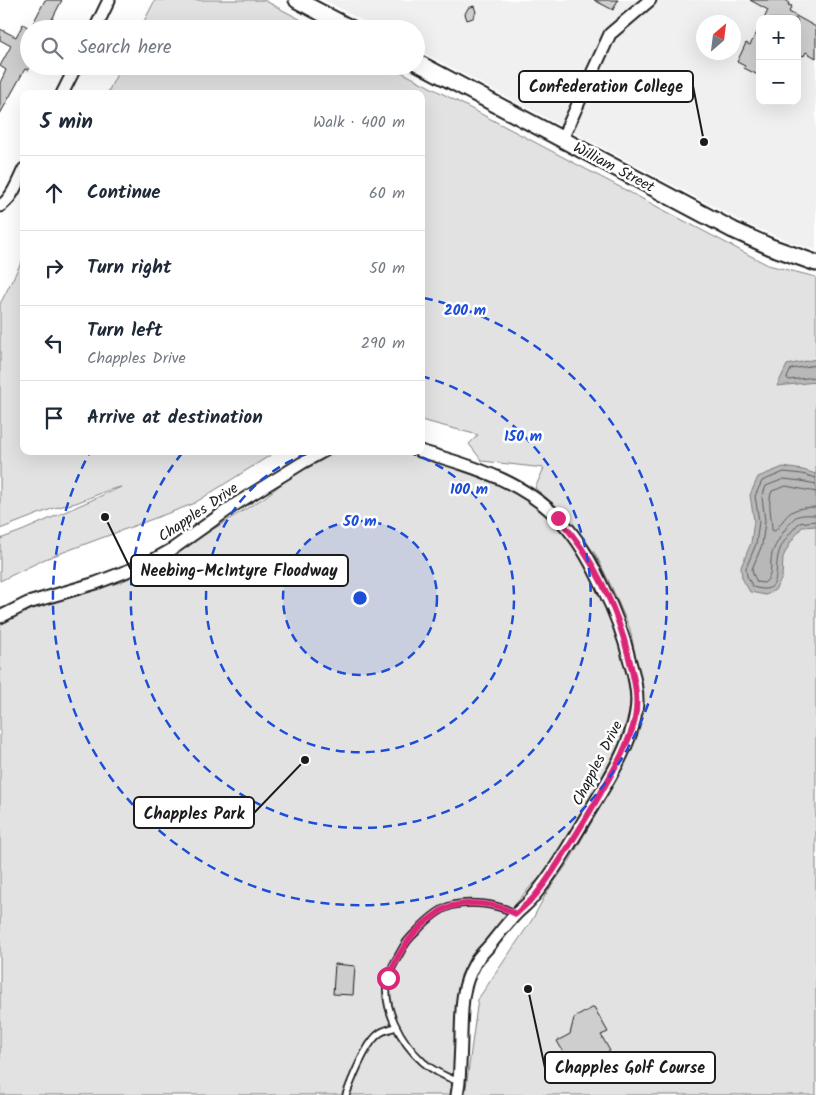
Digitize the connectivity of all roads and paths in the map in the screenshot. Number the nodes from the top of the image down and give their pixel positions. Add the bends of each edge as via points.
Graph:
1 (109, 0) edge
2 (650, 0) edge
3 (302, 1) edge
4 (99, 20) edge
5 (336, 20) edge
6 (425, 67) edge
7 (72, 75) edge
8 (64, 90) edge
9 (562, 139) junction
10 (20, 177) edge
11 (0, 206) edge
12 (816, 263) edge
13 (425, 452) edge
14 (316, 455) edge
15 (0, 617) edge
16 (516, 914) junction
17 (395, 1027) junction
18 (459, 1082) junction
19 (346, 1095) edge
20 (457, 1095) edge

1 - 4 street
2 - 9 street via 610,34
3 - 5 street
6 - 9 street, William Street
7 - 8 street
9 - 12 street, William Street via 733,230 771,248
10 - 11 street via 9,198
13 - 16 street, Chapples Drive via 502,478 529,494 558,518 580,546 612,605 634,676 635,719 630,737 555,868 533,898
14 - 15 street, Chapples Drive via 148,563 96,583 28,603
16 - 17 lane via 487,905 452,906 420,927 404,946 388,978 387,1000
16 - 18 street, Chapples Drive via 475,962 467,980 463,995
17 - 18 lane via 423,1062
17 - 19 lane via 380,1032 368,1046
18 - 20 street, Chapples Drive

